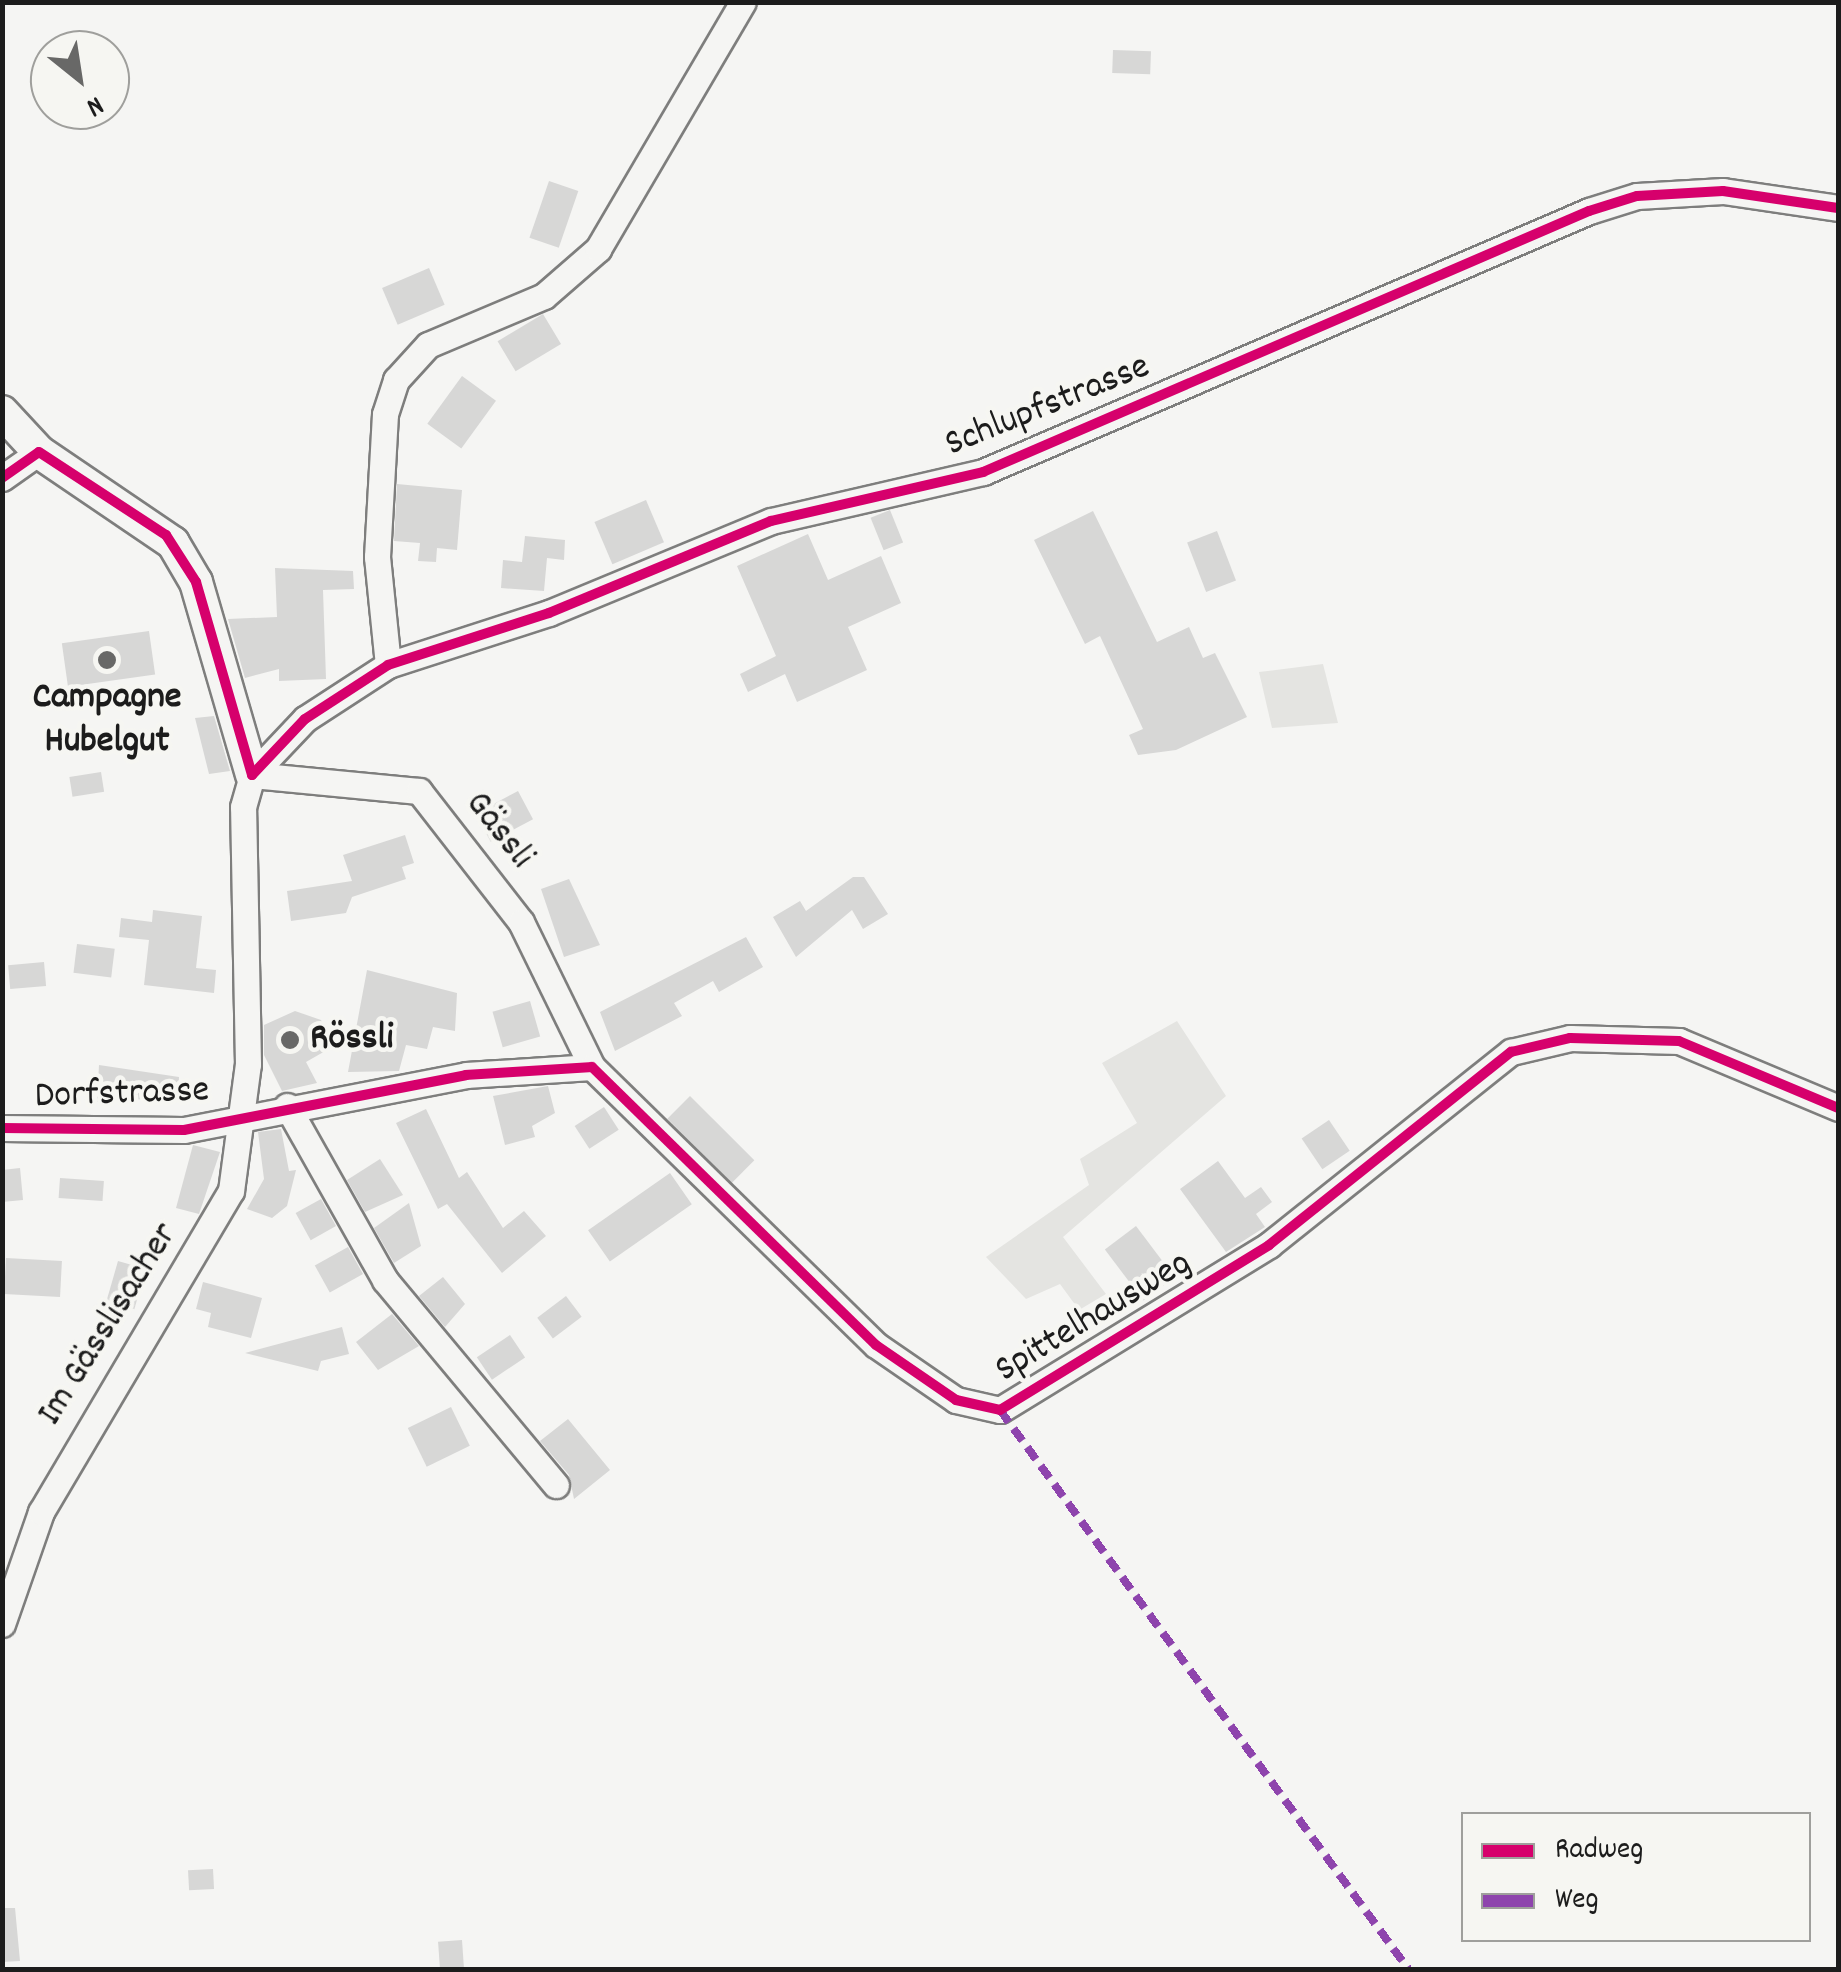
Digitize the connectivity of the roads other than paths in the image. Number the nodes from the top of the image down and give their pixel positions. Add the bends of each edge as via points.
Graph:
1 (743, 2) edge
2 (1838, 208) edge
3 (2, 412) edge
4 (39, 452) junction
5 (2, 478) edge
6 (388, 665) junction
7 (252, 775) junction
8 (592, 1067) junction
9 (288, 1106) junction
10 (1838, 1108) edge
11 (242, 1117) junction
12 (2, 1128) edge
13 (556, 1485) dead end
14 (2, 1624) edge

1 - 6 street via 598,250 544,296 428,345 396,380 385,414 377,558
2 - 6 street, Schlupfstrasse via 1708,191 1589,211 983,472 771,520 548,613
3 - 4 street
4 - 5 street
4 - 7 street via 150,520 184,559
6 - 7 street, Schlupfstrasse via 305,719
7 - 8 street, Gässli via 419,791 521,922
7 - 11 street, Dorfstrasse via 238,878 248,1017
8 - 9 street via 466,1075
8 - 10 street, Spittelhausweg via 876,1345 956,1400 1000,1410 1269,1245 1511,1052 1570,1038 1678,1041
9 - 11 street
9 - 13 street via 385,1280
11 - 12 street, Dorfstrasse via 184,1130
11 - 14 street, Im Gässlisacher via 231,1191 42,1512

